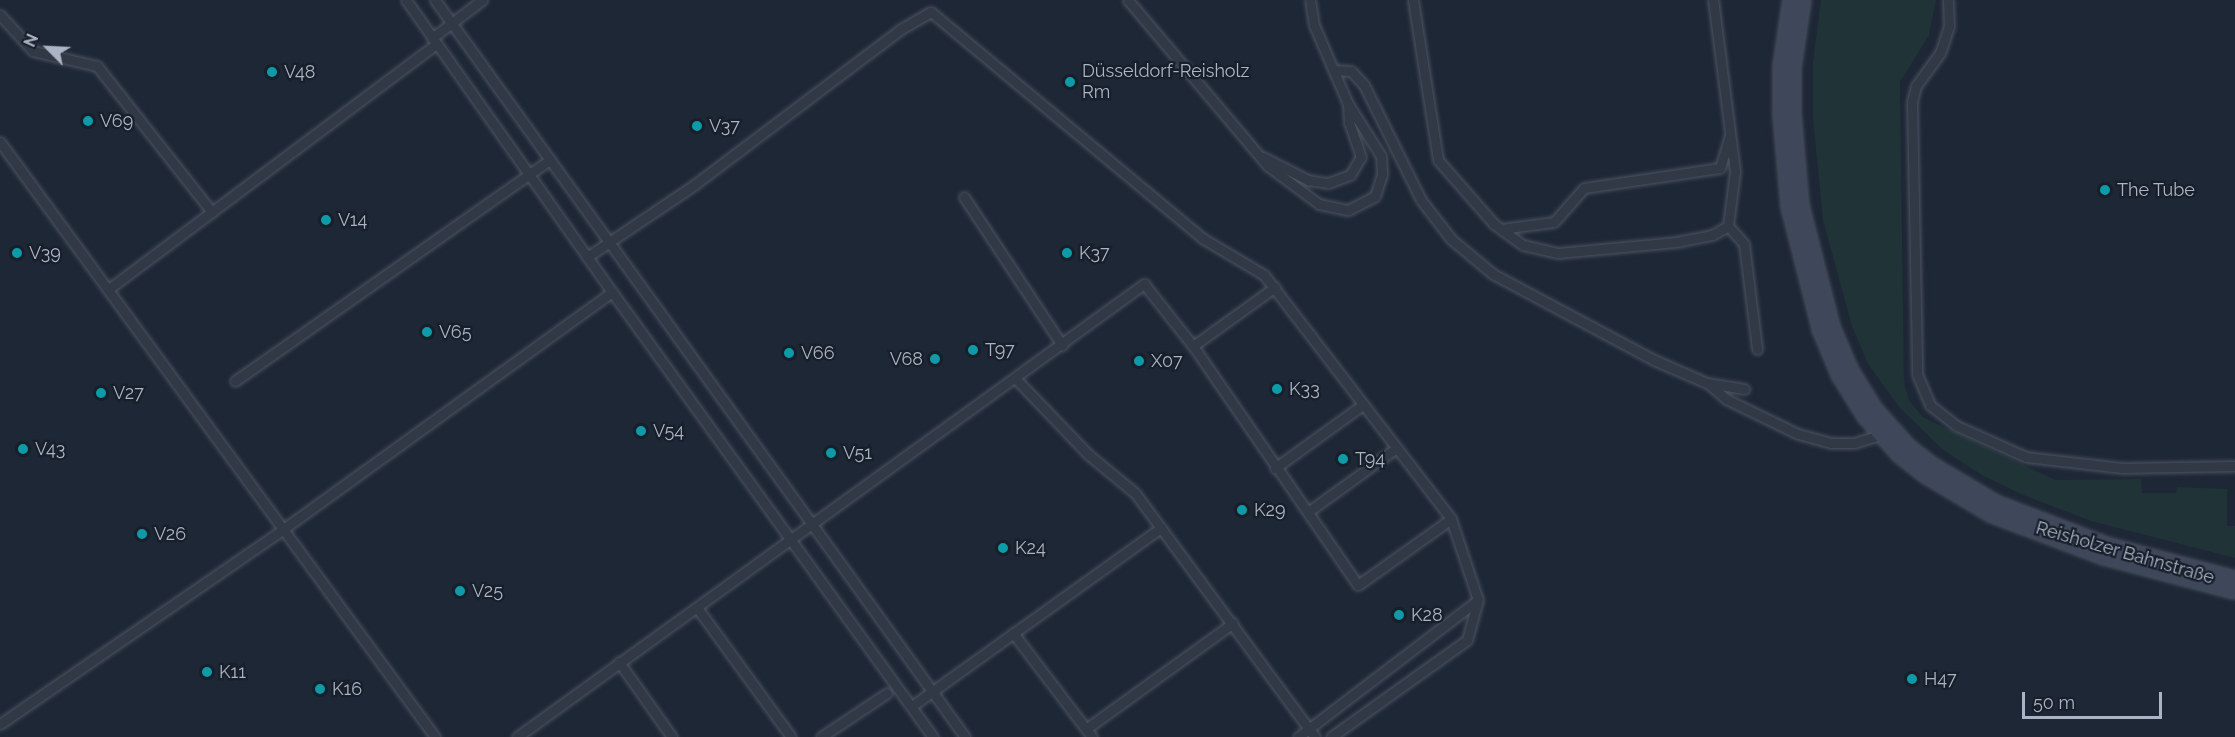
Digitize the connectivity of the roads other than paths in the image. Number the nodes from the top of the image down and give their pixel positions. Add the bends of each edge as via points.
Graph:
1 (406, 0) edge
2 (435, 0) edge
3 (482, 0) edge
4 (1128, 0) edge
5 (1310, 0) edge
6 (1413, 0) edge
7 (1713, 0) edge
8 (1797, 0) edge
9 (1948, 0) edge
10 (0, 15) edge
11 (451, 23) junction
12 (434, 41) junction
13 (1333, 70) junction
14 (1348, 104) junction
15 (1731, 129) junction
16 (0, 142) edge
17 (1260, 156) junction
18 (550, 160) junction
19 (528, 174) junction
20 (964, 197) dead end
21 (212, 212) junction
22 (1728, 226) junction
23 (1501, 229) junction
24 (608, 241) junction
25 (587, 257) junction
26 (1275, 287) junction
27 (110, 288) junction
28 (612, 292) junction
29 (1062, 345) junction
30 (1192, 346) junction
31 (1757, 349) dead end
32 (1016, 379) junction
33 (235, 381) dead end
34 (1707, 383) junction
35 (1745, 389) dead end
36 (1361, 406) junction
37 (1887, 433) junction
38 (1395, 449) junction
39 (2235, 466) edge
40 (1275, 468) junction
41 (1308, 512) junction
42 (1451, 519) junction
43 (813, 525) junction
44 (1161, 528) junction
45 (282, 530) junction
46 (790, 541) junction
47 (2235, 585) edge
48 (1478, 600) junction
49 (698, 609) junction
50 (1233, 623) junction
51 (1013, 633) junction
52 (619, 662) junction
53 (932, 692) junction
54 (887, 693) dead end
55 (912, 706) junction
56 (0, 724) edge
57 (1310, 728) junction
58 (1089, 733) edge
59 (435, 737) edge
60 (517, 737) edge
61 (672, 737) edge
62 (792, 737) edge
63 (821, 737) edge
64 (933, 737) edge
65 (965, 737) edge
66 (1298, 737) edge
67 (1315, 737) edge
68 (1331, 737) edge

1 - 12 lane
2 - 11 lane
3 - 11 lane
4 - 17 lane
5 - 13 lane via 1314,25
6 - 23 lane via 1438,160
7 - 15 lane
8 - 37 main road, Reisholzer Bahnstraße via 1787,67 1794,207 1826,328 1845,373 1869,413
9 - 39 lane via 1949,26 1943,44 1916,86 1912,102 1917,374 1930,405 1957,426 2026,457 2122,468
10 - 21 lane via 33,51 97,66
11 - 12 lane
11 - 18 lane
12 - 19 lane
12 - 21 lane
13 - 14 lane
13 - 34 lane via 1351,71 1364,85 1421,200 1451,239 1493,274 1654,360
14 - 17 lane via 1349,123 1361,157 1350,175 1328,183 1308,180
14 - 17 lane via 1381,156 1382,174 1375,196 1362,206 1339,211 1319,204 1284,181
15 - 22 lane via 1735,171
15 - 23 lane via 1720,168 1584,188 1554,222
16 - 27 lane
18 - 19 lane
18 - 24 lane
19 - 25 lane
19 - 33 lane
20 - 29 lane
21 - 27 lane
22 - 23 lane via 1712,235 1676,242 1558,253 1523,245
22 - 31 lane via 1744,244
24 - 25 lane
24 - 26 lane via 694,185 901,28 931,12 1202,238 1264,275
24 - 43 lane
25 - 28 lane
26 - 30 lane
26 - 36 lane
27 - 45 lane
28 - 45 lane
28 - 46 lane
29 - 30 lane via 1144,284
29 - 32 lane
30 - 40 lane
32 - 43 lane
32 - 44 lane via 1089,455 1135,493
34 - 35 lane
34 - 37 lane via 1726,399 1797,434 1854,443
36 - 38 lane
36 - 40 lane
37 - 47 main road, Reisholzer Bahnstraße via 1930,471 2029,525 2105,551
38 - 41 lane
38 - 42 lane
40 - 41 lane
41 - 42 lane via 1358,585
42 - 48 lane
43 - 46 lane
43 - 53 lane
44 - 50 lane
44 - 51 lane
45 - 56 lane
45 - 59 lane
46 - 49 lane
46 - 55 lane
48 - 57 lane
48 - 68 lane via 1467,640
49 - 52 lane
49 - 62 lane
50 - 57 lane
50 - 58 lane
51 - 53 lane
51 - 58 lane
52 - 60 lane
52 - 61 lane
53 - 55 lane
53 - 65 lane
54 - 63 lane
55 - 64 lane
57 - 66 lane
57 - 67 lane

